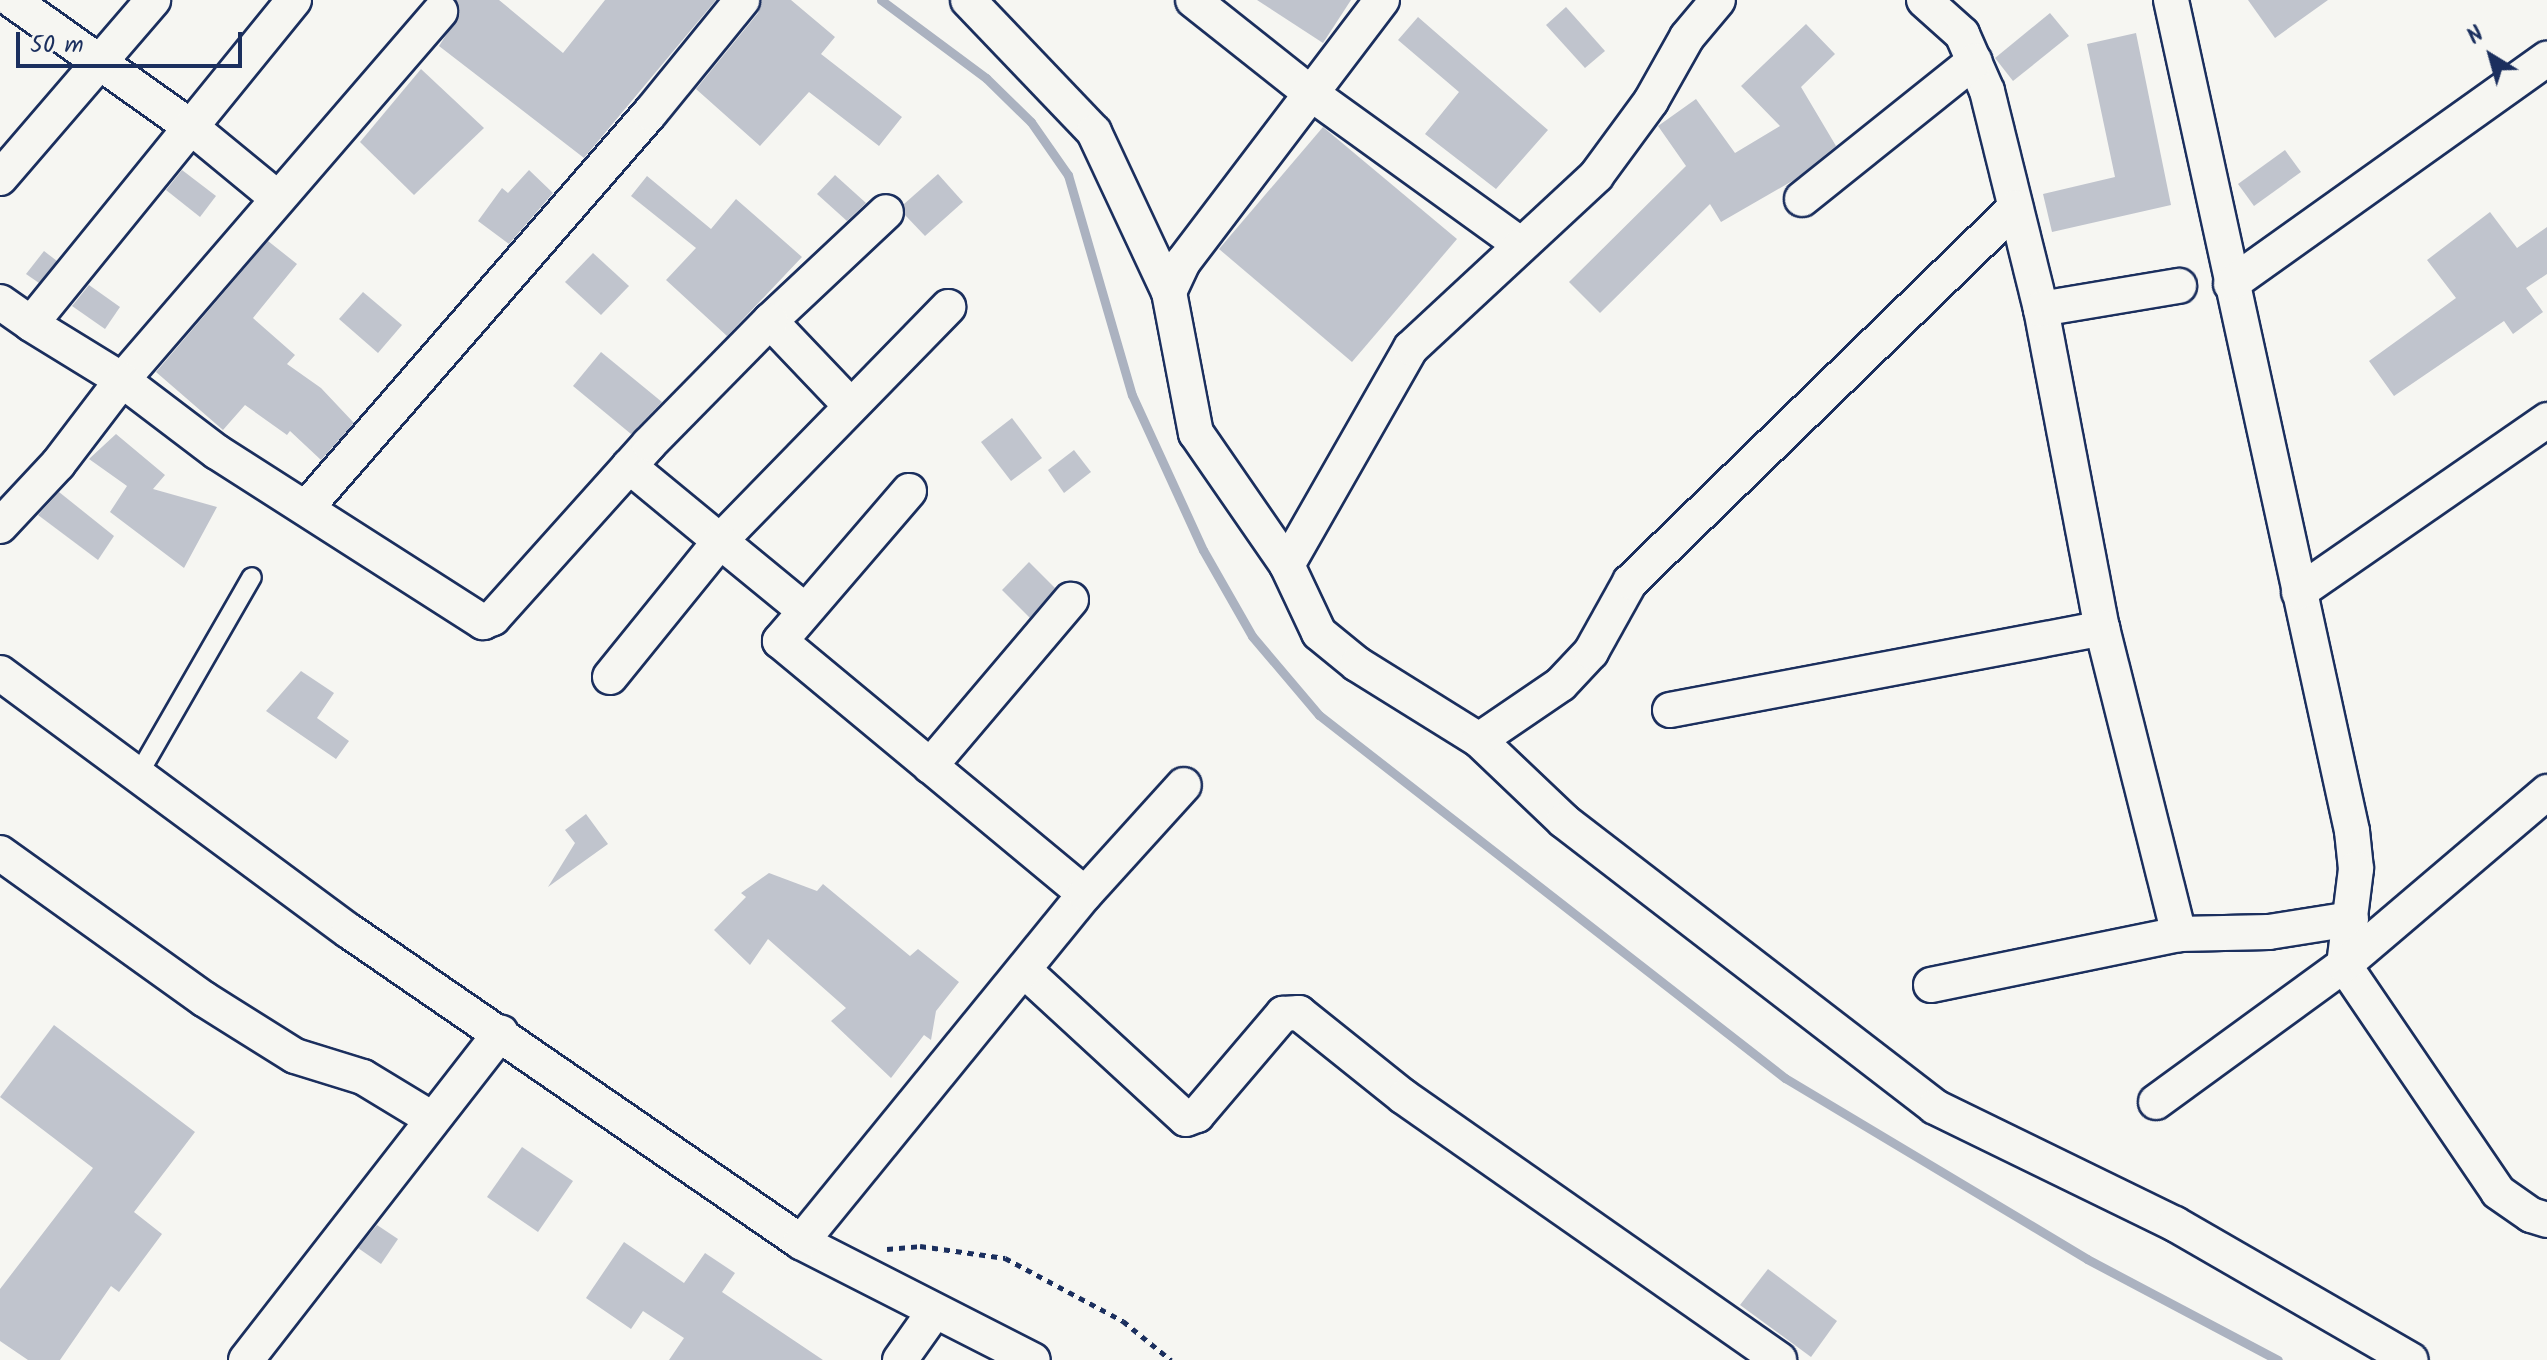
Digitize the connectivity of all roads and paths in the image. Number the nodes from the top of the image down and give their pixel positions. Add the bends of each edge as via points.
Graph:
1 (12, 0) edge
2 (153, 0) edge
3 (294, 0) edge
4 (742, 0) edge
5 (968, 0) edge
6 (1193, 0) edge
7 (1382, 0) edge
8 (1718, 0) edge
9 (1924, 0) edge
10 (2171, 0) edge
11 (440, 11) dead end
12 (2547, 59) edge
13 (1974, 61) junction
14 (99, 63) junction
15 (1309, 92) junction
16 (191, 127) junction
17 (0, 178) edge
18 (277, 198) junction
19 (1802, 199) dead end
20 (2015, 208) junction
21 (886, 212) dead end
22 (1520, 244) junction
23 (2231, 284) junction
24 (2179, 286) dead end
25 (1169, 292) junction
26 (0, 302) edge
27 (948, 307) dead end
28 (2041, 309) junction
29 (770, 321) junction
30 (31, 324) junction
31 (122, 380) junction
32 (850, 405) junction
33 (2547, 420) edge
34 (629, 466) junction
35 (909, 491) dead end
36 (307, 507) junction
37 (0, 526) edge
38 (720, 541) junction
39 (1287, 565) junction
40 (252, 577) dead end
41 (2299, 592) junction
42 (1071, 600) dead end
43 (804, 610) junction
44 (2102, 628) junction
45 (0, 673) edge
46 (610, 677) dead end
47 (1670, 710) dead end
48 (1479, 740) junction
49 (930, 766) junction
50 (138, 775) junction
51 (1184, 785) dead end
52 (2547, 792) edge
53 (0, 853) edge
54 (1085, 894) junction
55 (2351, 919) junction
56 (2179, 934) junction
57 (2344, 965) junction
58 (1026, 972) junction
59 (1931, 985) dead end
60 (501, 1033) junction
61 (2156, 1102) dead end
62 (432, 1119) junction
63 (2547, 1220) edge
64 (801, 1242) junction
65 (879, 1250) dead end
66 (934, 1312) junction
67 (246, 1360) edge
68 (900, 1360) edge
69 (1033, 1360) edge
70 (1171, 1360) edge
71 (1779, 1360) edge
72 (2411, 1360) edge

1 - 14 street
2 - 14 street
3 - 16 street
4 - 36 street
5 - 25 street via 1094,132
6 - 15 street
7 - 15 street
8 - 22 street via 1687,37 1651,101 1596,176
9 - 13 street via 1962,34
10 - 23 street
11 - 18 street
12 - 23 street
13 - 19 street
13 - 20 street via 1987,91
14 - 16 street
14 - 17 street
15 - 22 street
15 - 25 street via 1183,262
16 - 18 street
16 - 30 street
18 - 31 street
20 - 28 street
20 - 48 street via 1630,582 1591,652 1561,684
21 - 29 street
22 - 39 street via 1411,348
23 - 41 street
24 - 28 street
25 - 39 street via 1196,433
26 - 30 street
27 - 32 street
28 - 44 street
29 - 32 street
29 - 34 street
30 - 31 street
31 - 36 street via 217,452
31 - 37 street via 58,464
32 - 38 street
33 - 41 street
34 - 36 street via 493,618 483,622
34 - 38 street
35 - 43 street
38 - 43 street
38 - 46 street
39 - 48 street via 1319,633 1357,664
40 - 50 lane
41 - 55 street via 2352,831 2356,869
42 - 49 street
43 - 49 street via 780,641
44 - 47 street
44 - 56 street
45 - 50 street
48 - 72 street via 1564,821 1935,1107 2175,1224
49 - 54 street
50 - 60 street via 349,931
51 - 54 street
52 - 57 street
53 - 62 street via 204,999 295,1056 363,1077
54 - 58 street
55 - 56 street via 2269,932
55 - 57 street
56 - 59 street
57 - 61 street
57 - 63 street via 2498,1192
58 - 64 street
58 - 71 street via 1186,1119 1197,1115 1283,1014 1299,1013 1404,1097
60 - 62 street
60 - 64 street
62 - 67 street
64 - 66 street
65 - 70 path via 920,1246 1005,1258 1123,1321
66 - 68 street
66 - 69 street

